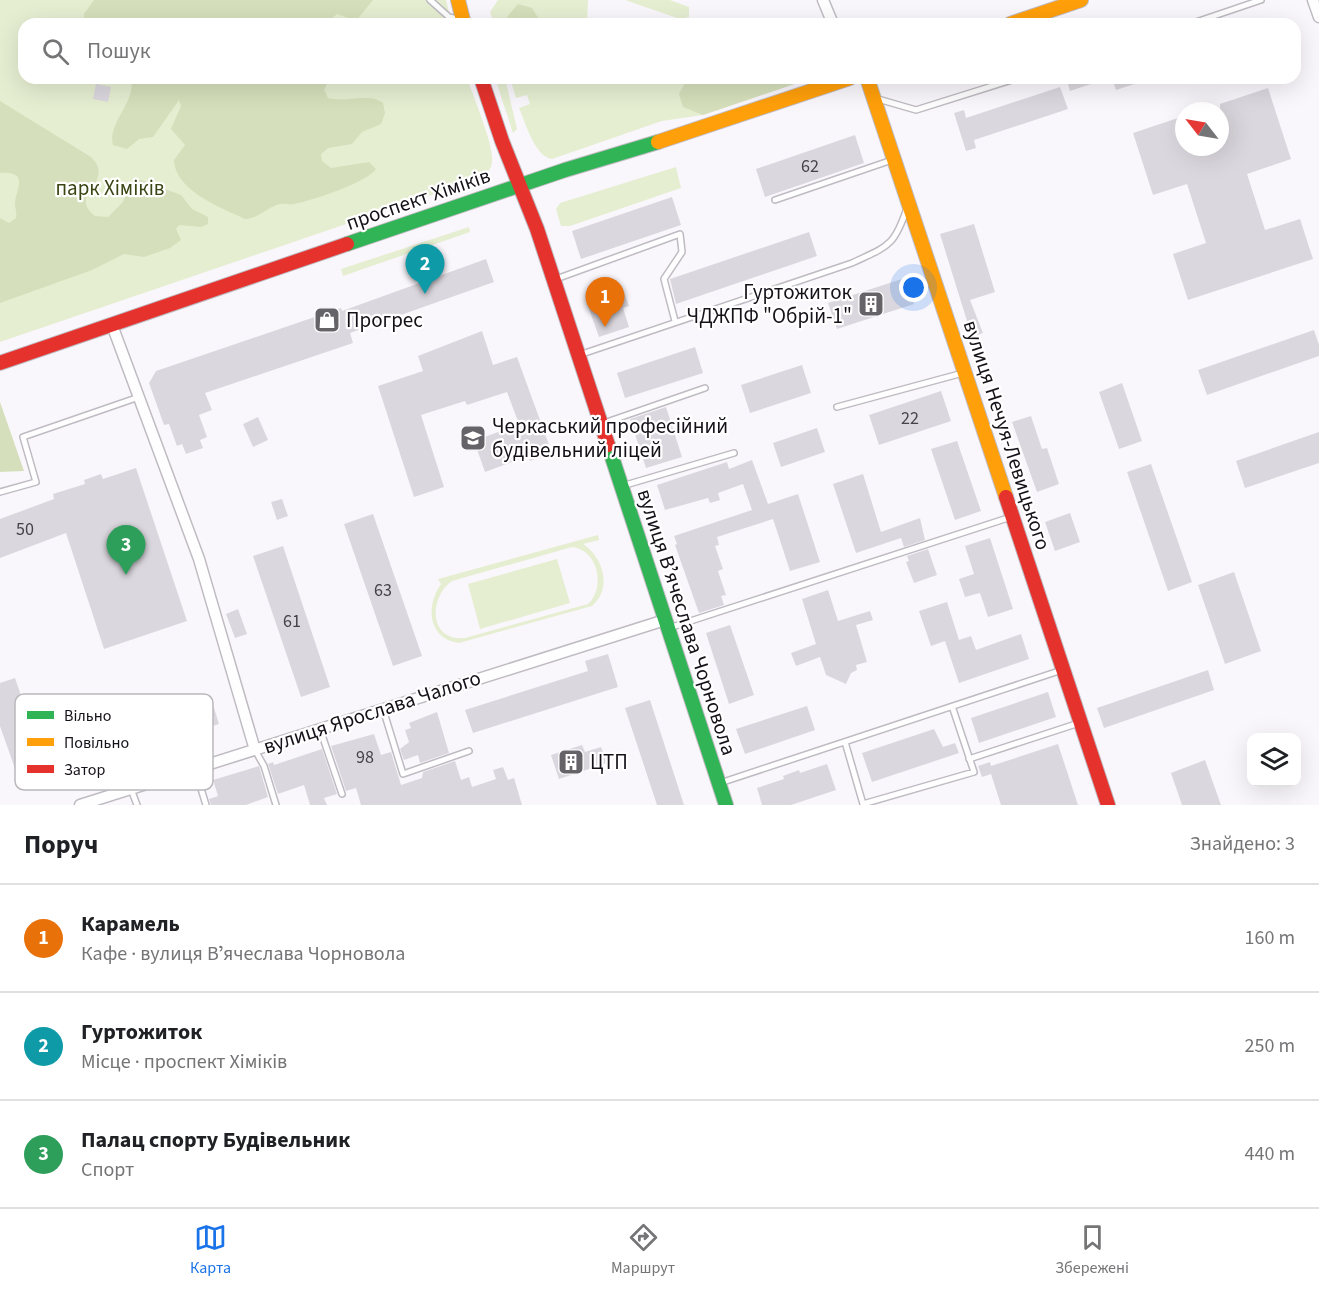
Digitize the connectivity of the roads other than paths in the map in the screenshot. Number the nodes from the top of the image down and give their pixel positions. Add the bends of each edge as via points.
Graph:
1 (430, 0) edge
2 (458, 0) edge
3 (823, 0) edge
4 (1081, 0) edge
5 (1261, 0) edge
6 (1313, 0) edge
7 (1319, 17) edge
8 (452, 18) edge
9 (463, 18) edge
10 (830, 18) edge
11 (1028, 18) edge
12 (1208, 18) edge
13 (483, 84) edge
14 (832, 84) edge
15 (869, 84) edge
16 (999, 84) edge
17 (873, 98) junction
18 (894, 159) junction
19 (520, 186) junction
20 (775, 200) dead end
21 (908, 203) junction
22 (552, 281) junction
23 (675, 321) junction
24 (112, 325) junction
25 (577, 356) junction
26 (0, 363) edge
27 (964, 373) junction
28 (705, 388) dead end
29 (140, 396) junction
30 (837, 407) dead end
31 (600, 424) junction
32 (734, 453) dead end
33 (620, 487) junction
34 (0, 492) edge
35 (1012, 517) junction
36 (666, 624) junction
37 (1063, 670) junction
38 (953, 708) junction
39 (383, 709) junction
40 (1080, 723) junction
41 (320, 729) junction
42 (844, 742) junction
43 (255, 750) junction
44 (469, 751) dead end
45 (969, 759) junction
46 (213, 763) edge
47 (719, 784) junction
48 (127, 790) edge
49 (130, 790) edge
50 (202, 790) edge
51 (342, 794) dead end
52 (80, 805) edge
53 (137, 805) edge
54 (206, 805) edge
55 (276, 805) edge
56 (726, 805) edge
57 (1107, 805) edge

1 - 8 lane
2 - 9 street
3 - 10 street
4 - 11 street
5 - 12 lane
6 - 7 street
13 - 19 street, вулиця Вʼячеслава Чорновола
14 - 19 street, проспект Хіміків
15 - 17 street, вулиця Нечуя-Левицького
16 - 17 lane via 916,110
17 - 18 street, вулиця Нечуя-Левицького
18 - 20 lane
18 - 21 street, вулиця Нечуя-Левицького
19 - 22 street, вулиця Вʼячеслава Чорновола
19 - 24 street, проспект Хіміків
21 - 23 lane via 891,244 852,263
21 - 27 street, вулиця Нечуя-Левицького
22 - 23 lane via 680,234 682,252 664,279
22 - 25 street, вулиця Вʼячеслава Чорновола
23 - 25 lane
24 - 26 street, проспект Хіміків
24 - 29 street
25 - 31 street, вулиця Вʼячеслава Чорновола
27 - 30 lane
27 - 35 street, вулиця Нечуя-Левицького
28 - 31 lane
29 - 34 lane via 23,437 36,482
29 - 43 street via 199,559
31 - 33 street, вулиця Вʼячеслава Чорновола
32 - 33 lane
33 - 36 street, вулиця Вʼячеслава Чорновола
35 - 36 lane
35 - 37 street, вулиця Нечуя-Левицького
36 - 39 street, вулиця Ярослава Чалого
36 - 47 street, вулиця Вʼячеслава Чорновола
37 - 38 lane
37 - 40 street, вулиця Нечуя-Левицького
38 - 42 lane
38 - 45 lane
39 - 41 street, вулиця Ярослава Чалого
39 - 44 lane via 403,774
40 - 45 lane
40 - 57 street, вулиця Нечуя-Левицького
41 - 43 street, вулиця Ярослава Чалого
41 - 51 lane
42 - 45 lane via 863,804 974,772
42 - 47 lane
43 - 46 street, вулиця Ярослава Чалого
43 - 55 lane
47 - 56 street, вулиця Вʼячеслава Чорновола
48 - 52 street, вулиця Ярослава Чалого
49 - 53 lane
50 - 54 lane

